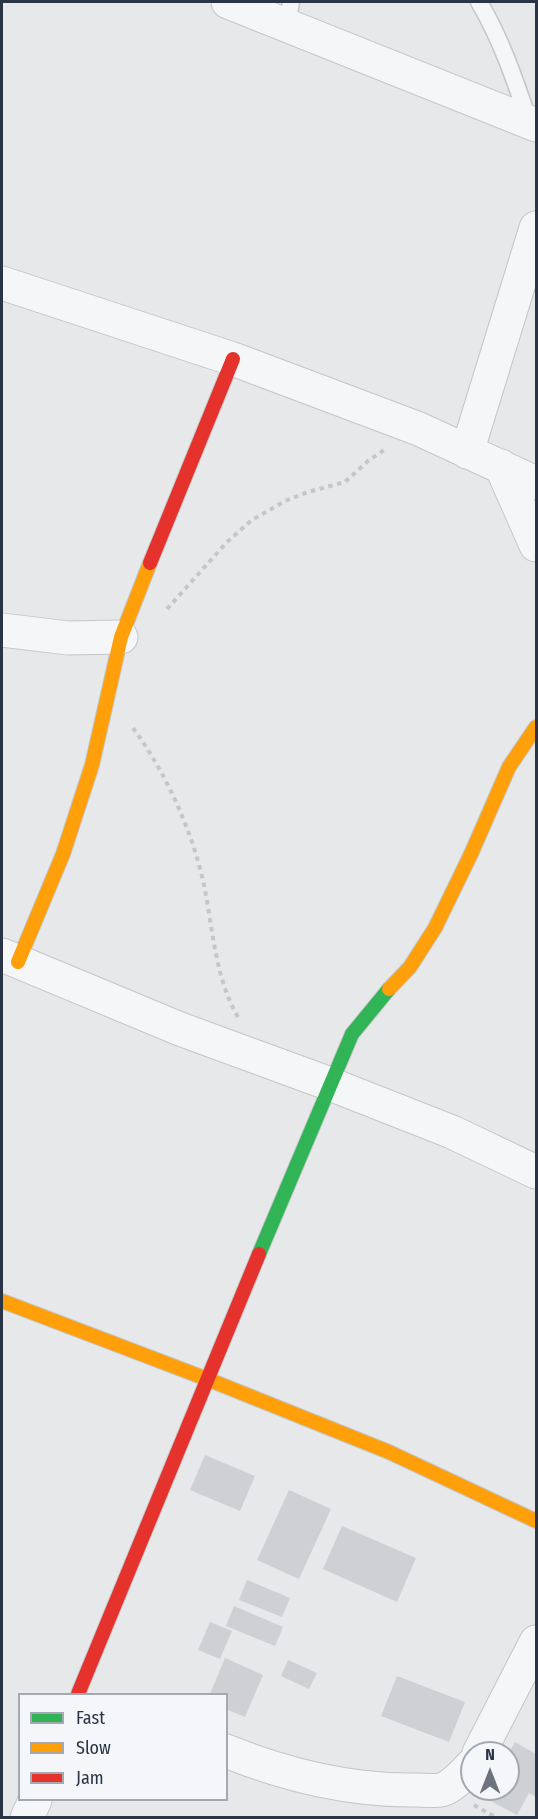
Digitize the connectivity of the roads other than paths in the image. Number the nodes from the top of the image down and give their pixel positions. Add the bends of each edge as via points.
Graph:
1 (228, 2) edge
2 (479, 2) edge
3 (289, 13) edge
4 (533, 123) edge
5 (537, 228) edge
6 (2, 283) edge
7 (233, 359) junction
8 (467, 452) junction
9 (501, 466) junction
10 (537, 483) edge
11 (537, 545) edge
12 (2, 630) edge
13 (121, 637) junction
14 (537, 727) edge
15 (10, 959) edge
16 (330, 1084) junction
17 (537, 1172) edge
18 (2, 1301) edge
19 (207, 1379) junction
20 (537, 1521) edge
21 (537, 1642) edge
22 (85, 1692) edge
23 (485, 1741) edge
24 (228, 1752) edge
25 (460, 1778) edge
26 (35, 1801) edge
27 (27, 1818) edge

1 - 3 street
2 - 4 lane
3 - 4 street
5 - 8 street
6 - 7 street
7 - 8 street via 419,429
7 - 13 street
8 - 9 street
9 - 10 street
9 - 11 street
12 - 13 street via 68,638
13 - 15 street via 92,765 63,854
14 - 16 street via 509,767 435,928 410,967 352,1034
15 - 16 street via 180,1029
16 - 17 street via 452,1132
16 - 19 street
18 - 19 street
19 - 20 street via 389,1452
19 - 22 street
21 - 23 street
24 - 25 street via 315,1781 394,1790 442,1790
26 - 27 street

